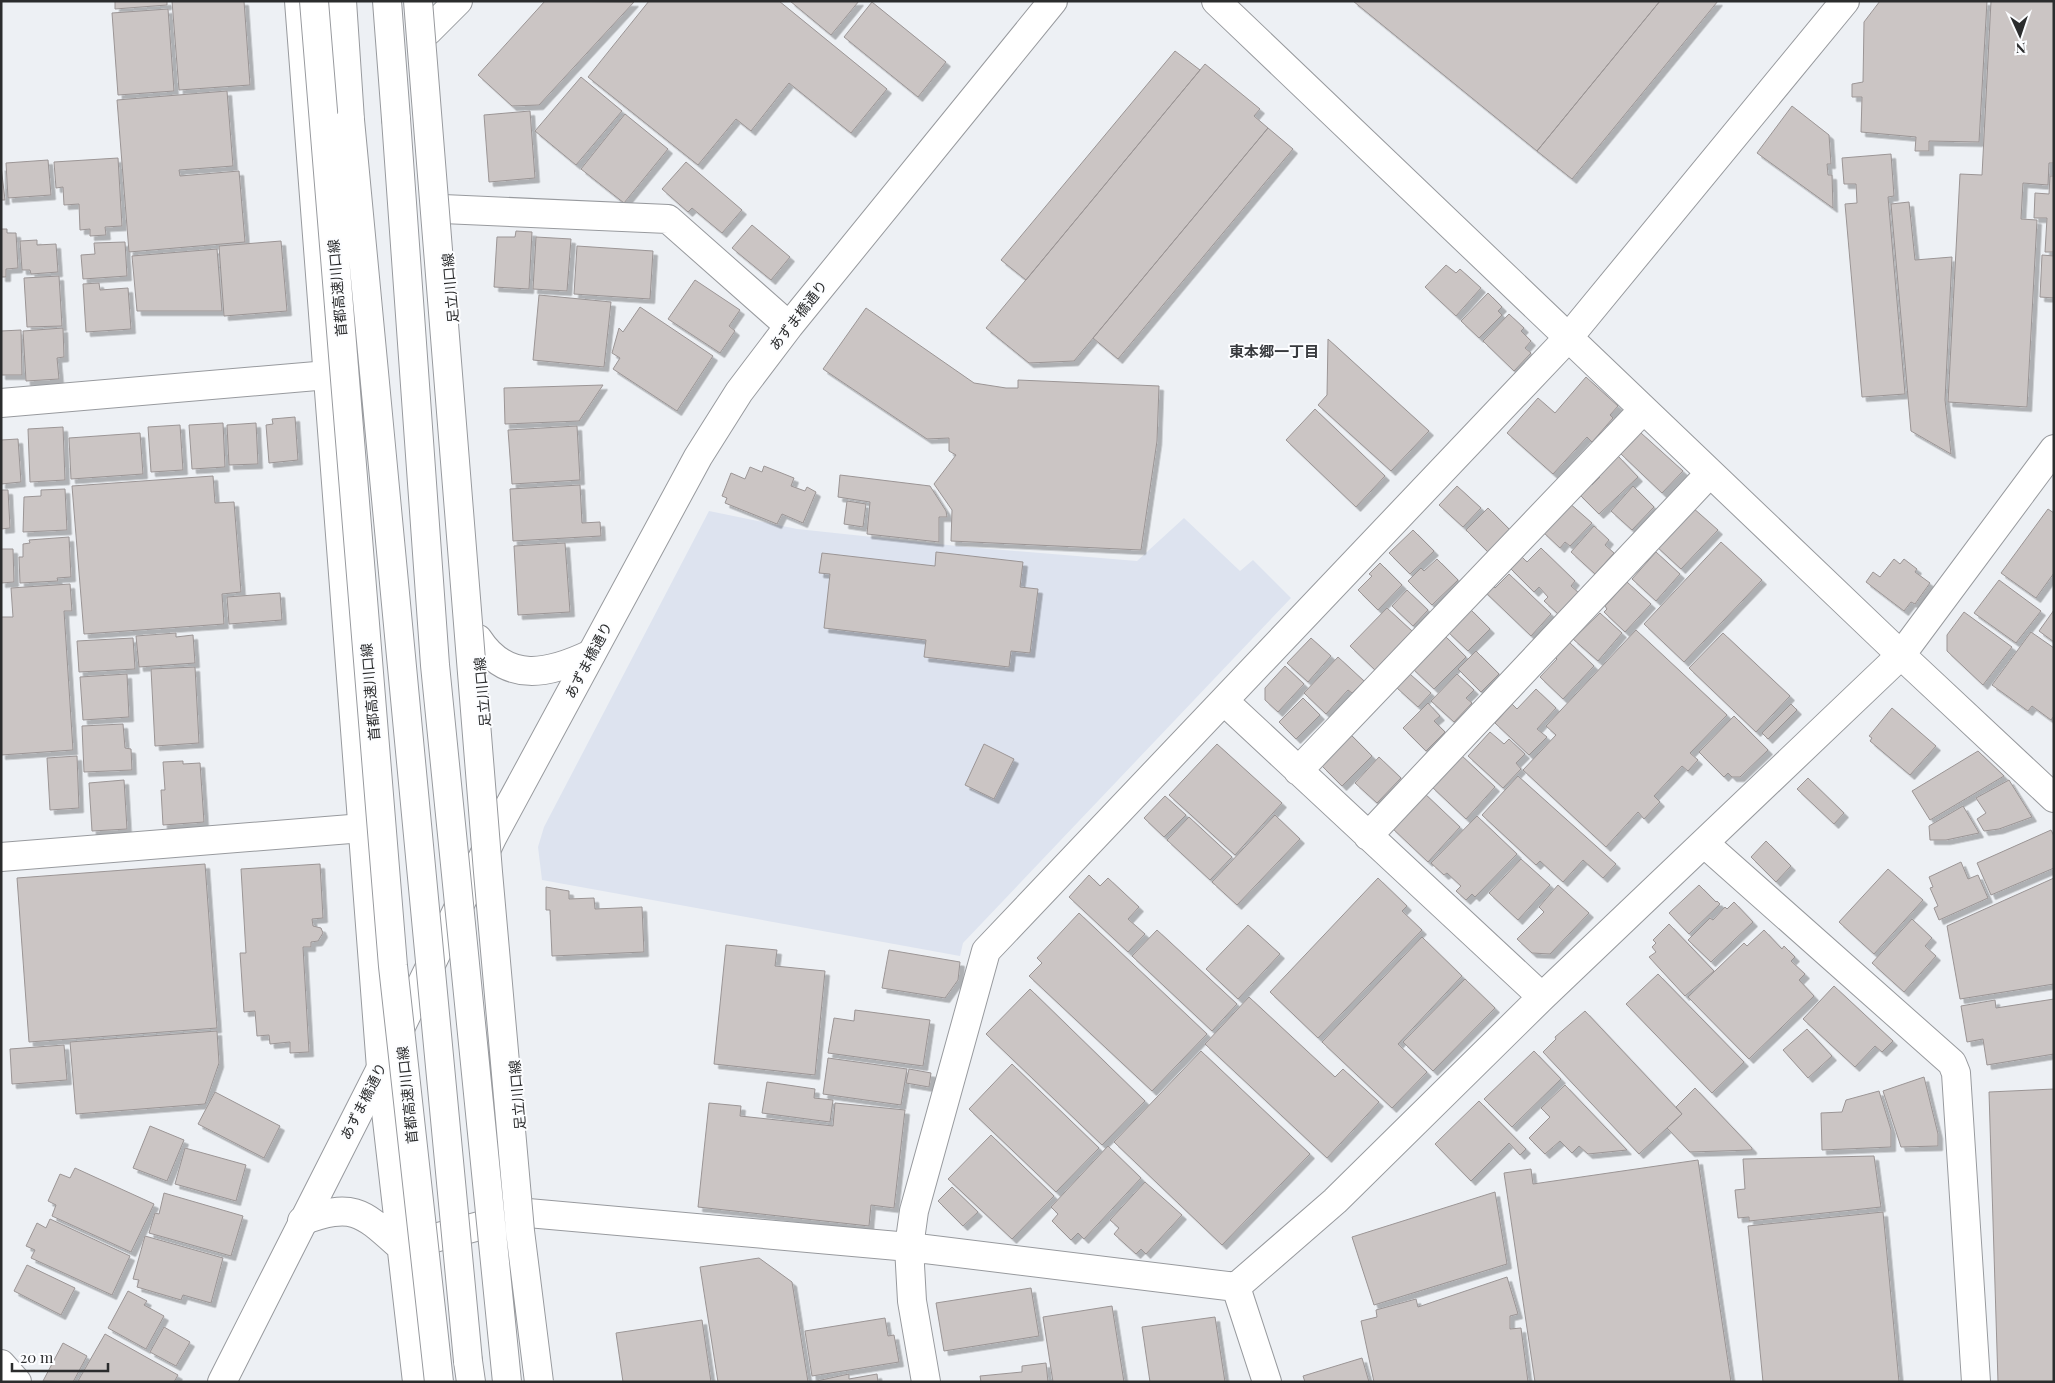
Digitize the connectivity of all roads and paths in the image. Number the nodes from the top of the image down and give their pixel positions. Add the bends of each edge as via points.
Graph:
1 (299, 1) edge
2 (314, 1) edge
3 (342, 1) edge
4 (387, 1) edge
5 (418, 1) edge
6 (427, 1) edge
7 (458, 1) edge
8 (1053, 1) edge
9 (1216, 1) edge
10 (1845, 1) edge
11 (428, 31) junction
12 (443, 209) junction
13 (789, 326) junction
14 (1568, 338) junction
15 (328, 375) junction
16 (1, 403) edge
17 (1643, 410) junction
18 (2049, 465) edge
19 (1710, 473) junction
20 (478, 639) junction
21 (591, 654) junction
22 (1901, 655) junction
23 (1224, 701) junction
24 (1298, 771) junction
25 (2054, 798) edge
26 (363, 828) junction
27 (493, 836) junction
28 (1368, 836) junction
29 (1704, 843) junction
30 (1, 858) edge
31 (1542, 997) junction
32 (381, 1068) junction
33 (528, 1213) junction
34 (302, 1221) junction
35 (401, 1247) junction
36 (909, 1247) junction
37 (1236, 1287) junction
38 (1, 1364) edge
39 (17, 1382) edge
40 (222, 1382) edge
41 (417, 1382) edge
42 (439, 1382) edge
43 (470, 1382) edge
44 (507, 1382) edge
45 (539, 1382) edge
46 (549, 1382) edge
47 (926, 1382) edge
48 (1267, 1382) edge
49 (1976, 1382) edge

1 - 15 main road
2 - 42 main road, 首都高速川口線, bridge via 393,966
3 - 43 main road, bridge via 350,120
4 - 44 main road, bridge via 435,665
5 - 45 main road, bridge via 488,872 520,1231
6 - 11 main road, 足立川口線
7 - 11 main road
8 - 13 main road, あずま橋通り
9 - 14 main road
10 - 14 main road
11 - 12 main road, 足立川口線
12 - 13 main road via 668,219
12 - 20 main road, 足立川口線
13 - 21 main road, あずま橋通り via 739,392 698,457
14 - 17 main road
14 - 23 main road
15 - 16 main road
15 - 26 main road
17 - 19 main road
17 - 24 main road
18 - 22 main road
19 - 22 main road
19 - 28 main road
20 - 21 main road via 496,661 528,672 563,666
20 - 27 main road, 足立川口線
21 - 27 main road, あずま橋通り
22 - 25 main road
22 - 29 main road
23 - 24 main road
23 - 36 main road via 986,951 914,1211
24 - 28 main road
26 - 30 main road
26 - 32 main road
27 - 32 main road, あずま橋通り
27 - 33 main road, 足立川口線
28 - 31 main road
29 - 31 main road
29 - 49 main road via 1952,1063 1956,1073
31 - 37 main road via 1335,1201
32 - 34 main road, あずま橋通り
32 - 35 main road
33 - 35 main road
33 - 36 main road
33 - 46 main road, 足立川口線
34 - 35 main road via 330,1211 351,1211 372,1222
34 - 40 main road, あずま橋通り
35 - 41 main road
36 - 37 main road
36 - 47 main road via 912,1301
37 - 48 main road
38 - 39 main road

